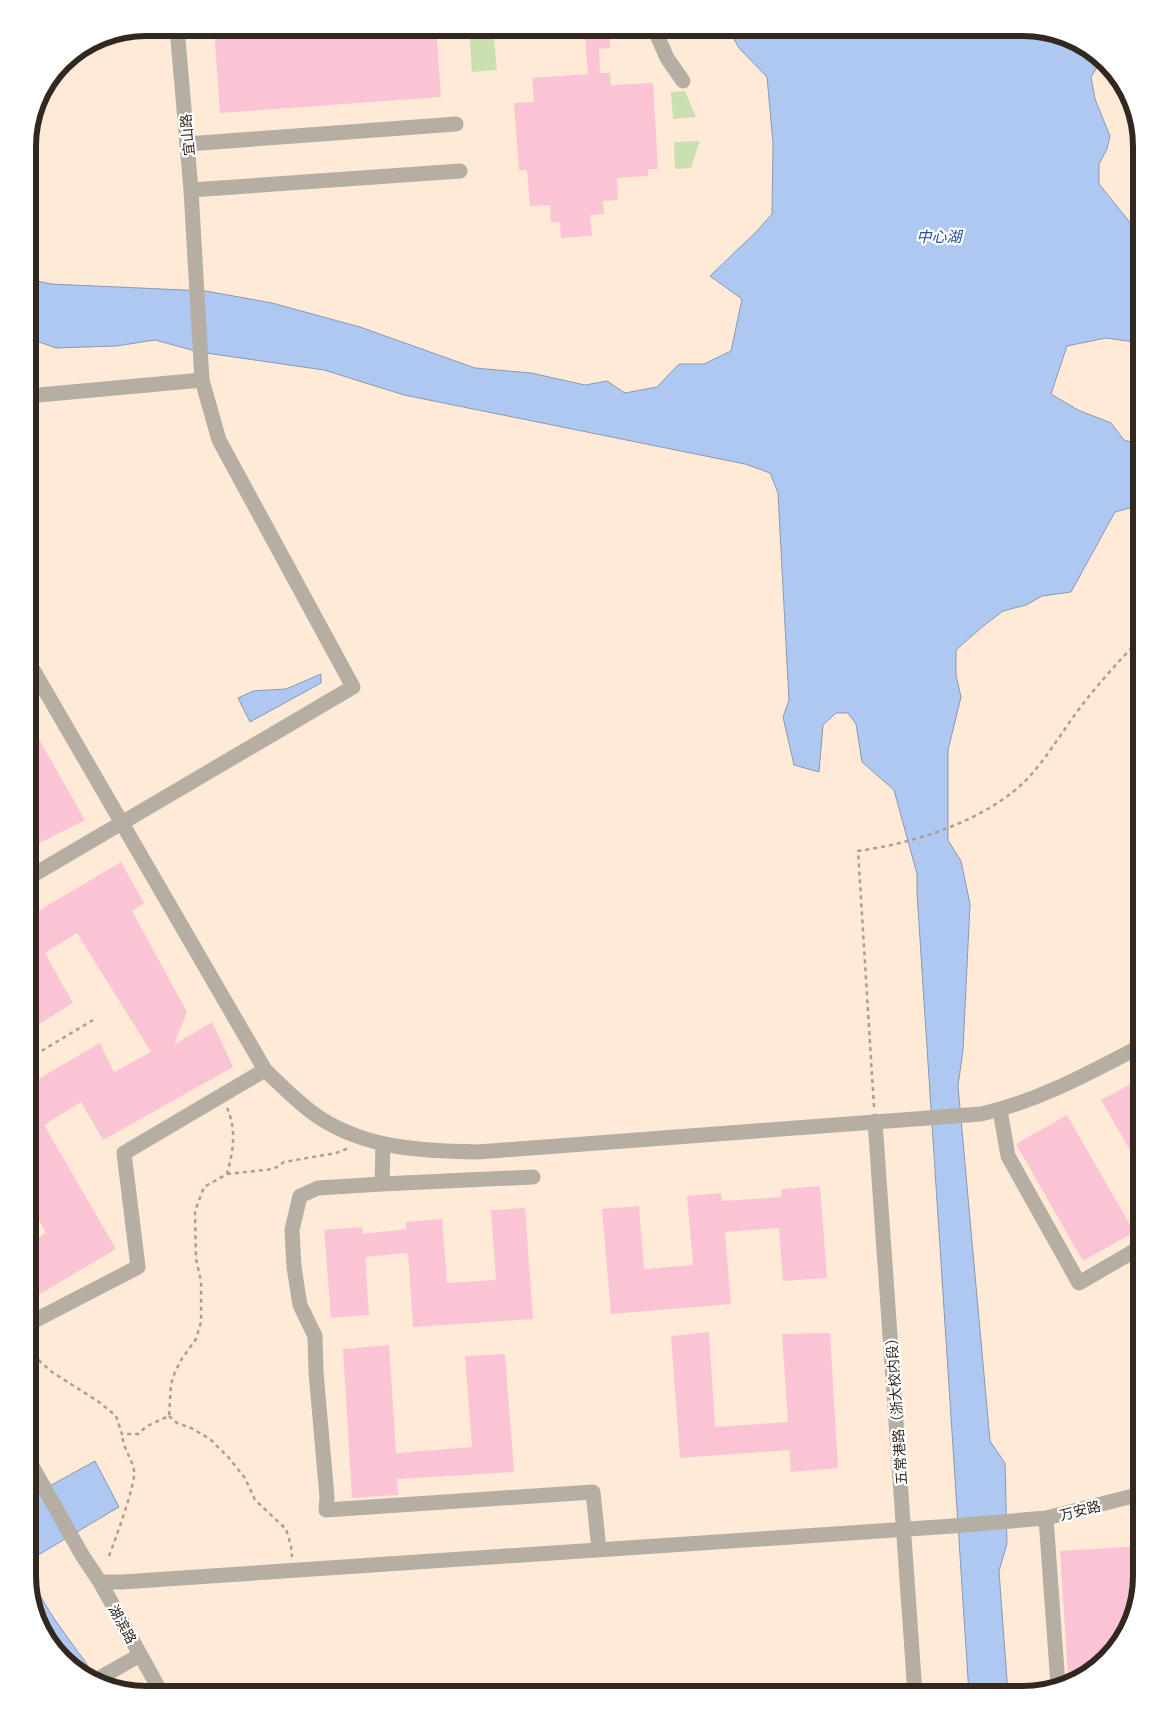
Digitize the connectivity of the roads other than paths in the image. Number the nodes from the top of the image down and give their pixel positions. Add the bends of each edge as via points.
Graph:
1 (178, 36) edge
2 (657, 36) edge
3 (683, 81) dead end
4 (456, 124) dead end
5 (187, 144) junction
6 (460, 171) dead end
7 (191, 190) junction
8 (202, 375) junction
9 (36, 395) edge
10 (36, 676) edge
11 (122, 823) junction
12 (36, 873) edge
13 (1133, 1051) edge
14 (265, 1070) junction
15 (1000, 1110) junction
16 (875, 1121) junction
17 (383, 1144) junction
18 (533, 1177) dead end
19 (382, 1184) junction
20 (1133, 1252) edge
21 (36, 1320) edge
22 (36, 1473) edge
23 (1133, 1496) edge
24 (1046, 1518) junction
25 (904, 1530) junction
26 (599, 1550) junction
27 (100, 1582) junction
28 (140, 1655) junction
29 (102, 1676) edge
30 (1058, 1680) edge
31 (157, 1686) edge
32 (915, 1686) edge

1 - 5 street, 宜山路
2 - 3 street via 667,58
4 - 5 street
5 - 7 street, 宜山路
6 - 7 street
7 - 8 street, 宜山路
8 - 9 street
8 - 11 street, 宜山路 via 219,440 353,687
10 - 11 street
11 - 12 street
11 - 14 street
13 - 15 street via 1058,1090
14 - 17 street via 320,1118
14 - 21 street via 124,1153 138,1267
15 - 16 street
15 - 20 street via 1008,1156 1079,1283
16 - 17 street via 478,1152 400,1148
16 - 25 street, 五常港路（浙大校内段）
17 - 19 street
18 - 19 street
19 - 26 street via 318,1188 300,1196 292,1230 300,1305 315,1336 326,1510 593,1492
22 - 27 street, 湖滨路
23 - 24 street, 万安路
24 - 25 street, 万安路
24 - 30 street
25 - 26 street, 万安路
25 - 32 street, 五常港路（浙大校内段）
26 - 27 street, 万安路
27 - 28 street, 湖滨路
28 - 29 street
28 - 31 street, 湖滨路

